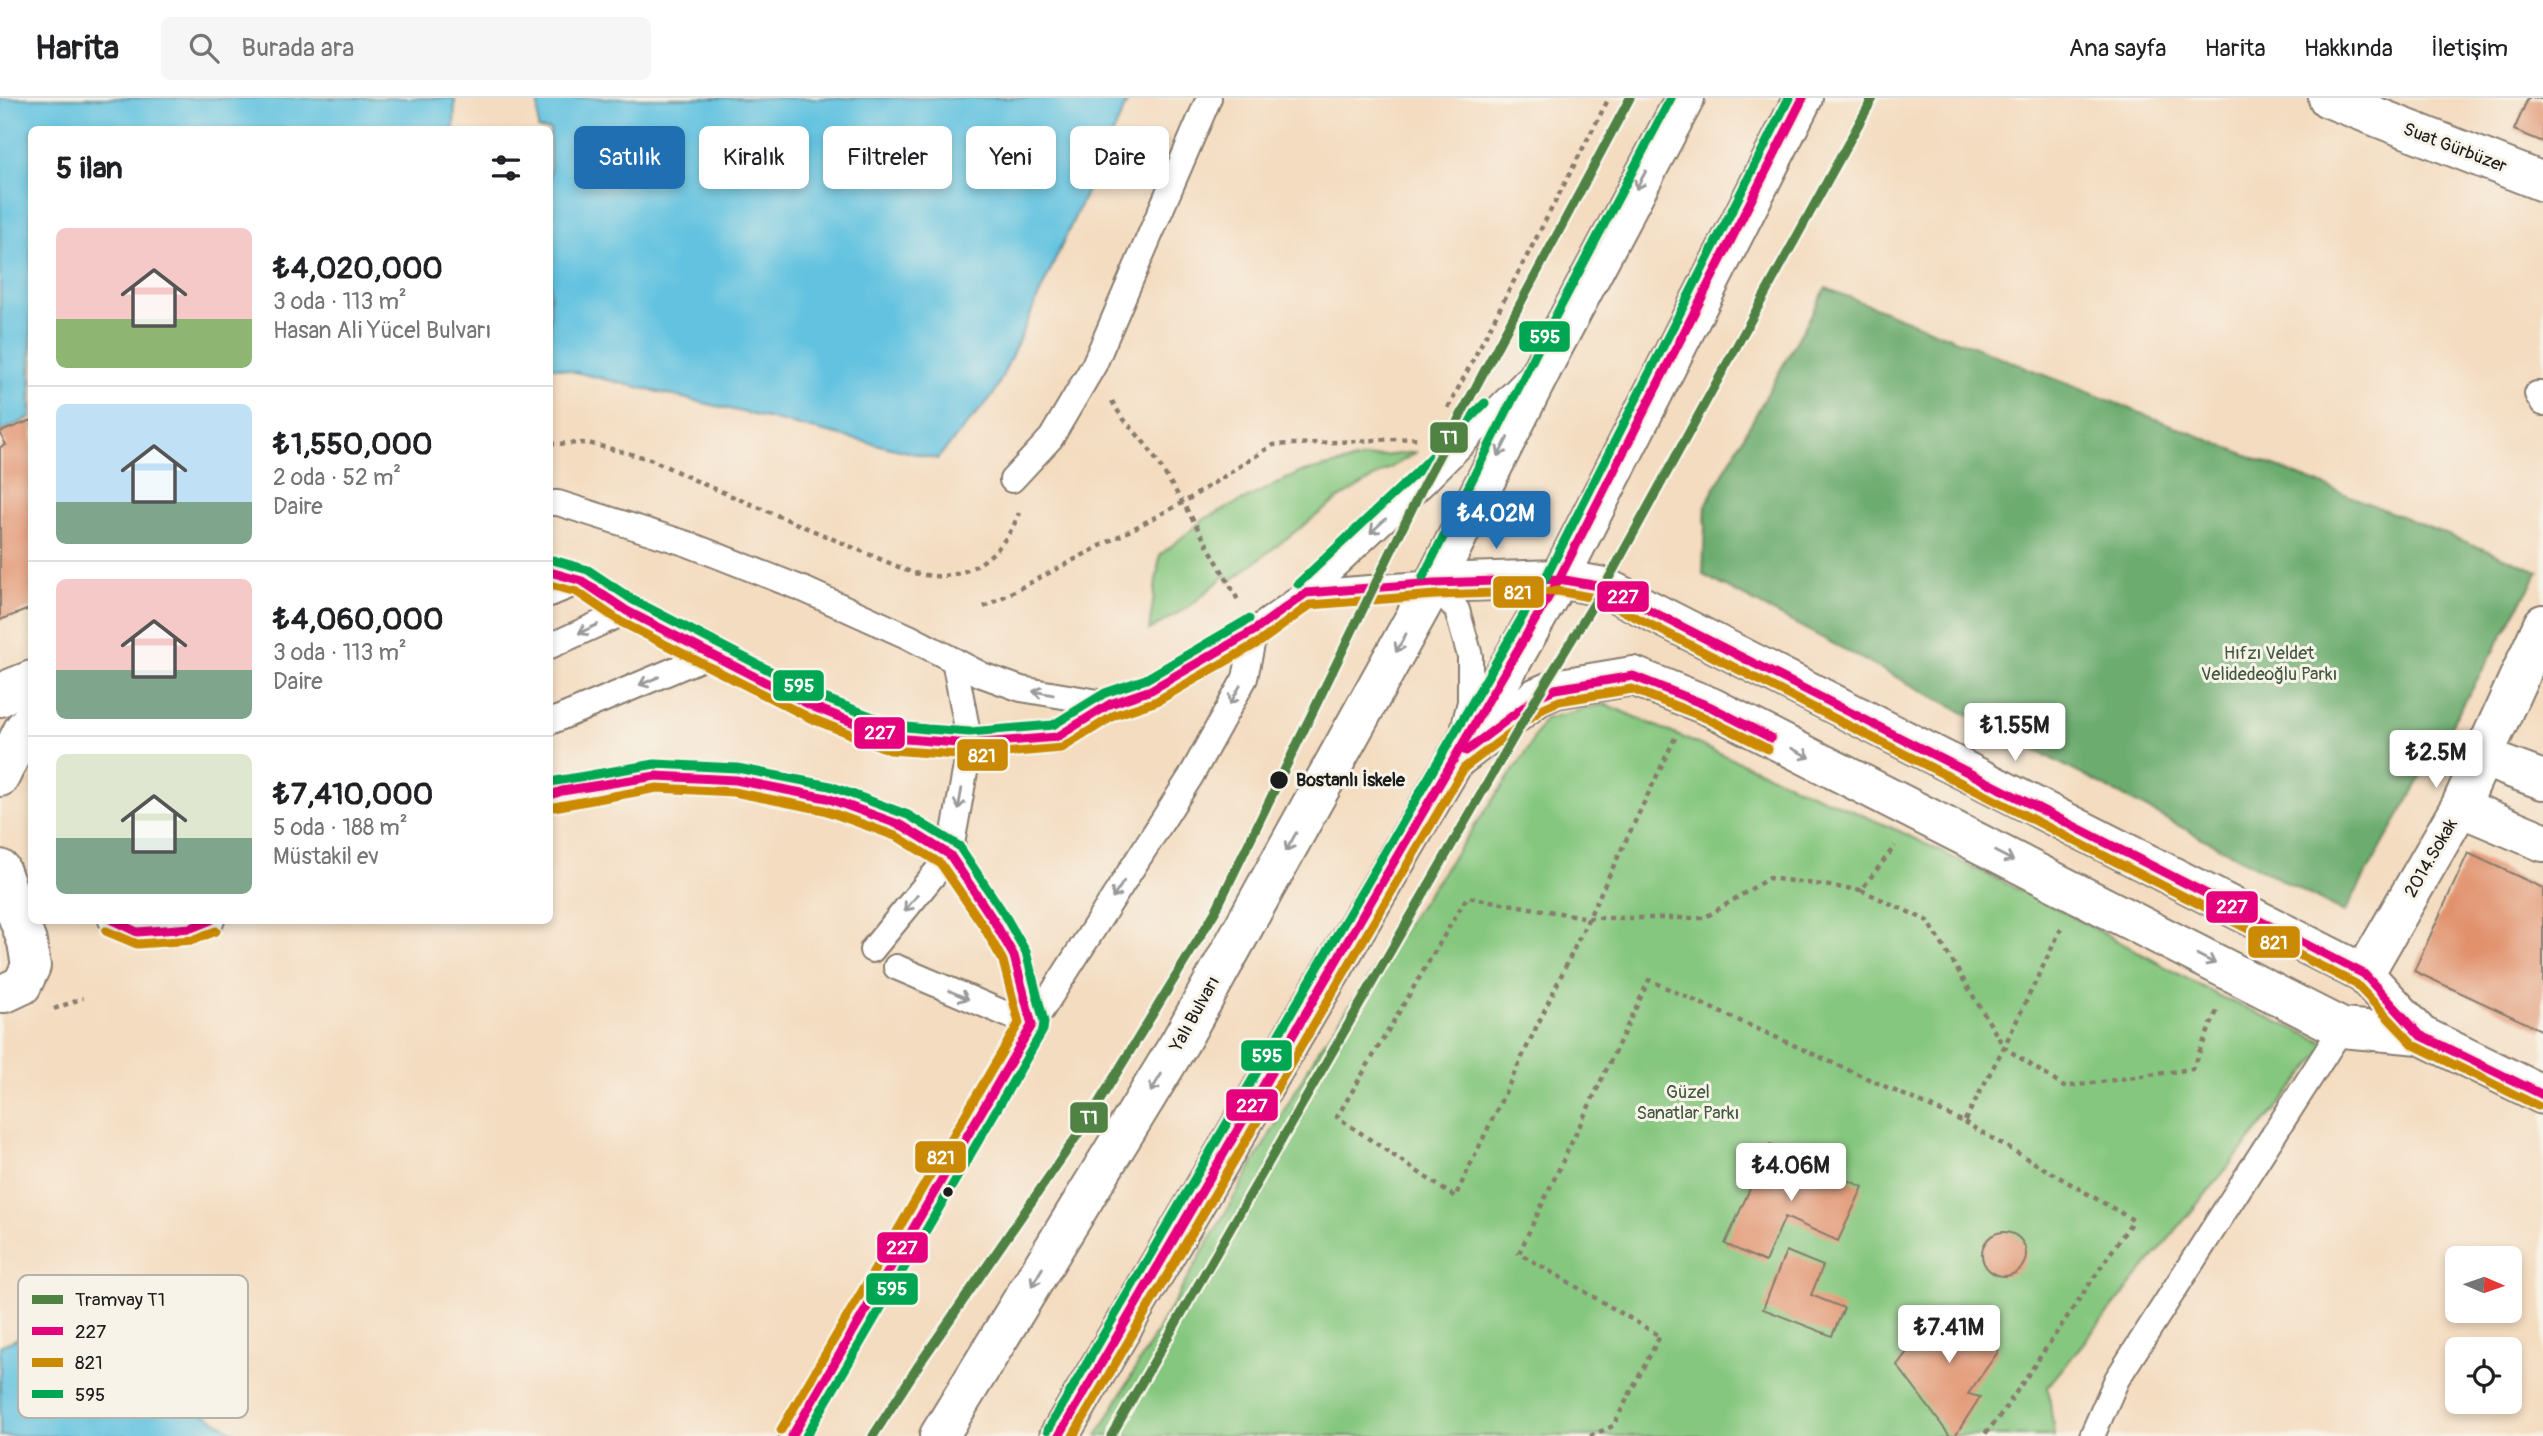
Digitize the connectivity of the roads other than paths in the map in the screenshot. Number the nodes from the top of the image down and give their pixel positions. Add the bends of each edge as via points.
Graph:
1 (1209, 98) edge
2 (1685, 98) edge
3 (1803, 98) edge
4 (2328, 98) edge
5 (2543, 183) edge
6 (1548, 357) junction
7 (2543, 394) edge
8 (2543, 403) edge
9 (1012, 480) road end
10 (553, 503) edge
11 (553, 573) edge
12 (1559, 579) junction
13 (582, 581) junction
14 (1434, 583) junction
15 (553, 593) edge
16 (1306, 593) junction
17 (627, 611) junction
18 (2543, 624) edge
19 (1255, 630) junction
20 (553, 645) edge
21 (712, 654) junction
22 (954, 660) junction
23 (28, 682) edge
24 (0, 697) edge
25 (1110, 704) junction
26 (553, 721) edge
27 (28, 724) edge
28 (970, 744) junction
29 (2484, 758) junction
30 (1455, 760) junction
31 (0, 777) edge
32 (2543, 780) edge
33 (553, 794) edge
34 (2460, 807) junction
35 (2543, 842) edge
36 (950, 855) junction
37 (0, 869) edge
38 (120, 924) edge
39 (202, 924) edge
40 (872, 950) dead end
41 (896, 967) dead end
42 (2364, 974) junction
43 (0, 993) edge
44 (1032, 1025) junction
45 (2342, 1028) junction
46 (2420, 1035) junction
47 (2543, 1095) edge
48 (792, 1436) edge
49 (939, 1436) edge
50 (1059, 1436) edge
51 (2092, 1436) edge

1 - 9 lane via 1094,365 1051,438
2 -> 6 street, Yalı Bulvarı
3 - 12 street
4 - 5 street, Suat Gürbüzer
6 -> 14 street, Yalı Bulvarı
6 -> 16 lane via 1425,482
7 - 8 lane via 2537,394
10 - 22 lane via 688,544 805,590
11 - 13 lane
12 - 14 street
12 - 30 street
12 - 42 street via 1604,587
13 - 15 lane
13 - 17 lane
14 - 16 lane
14 - 30 lane via 1457,610 1470,656 1470,702
14 -> 49 street, Yalı Bulvarı via 1180,1042
16 - 19 lane
17 -> 20 lane
17 - 21 lane
18 - 29 street, 2014.Sokak
19 - 25 lane via 1152,690
19 -> 44 lane via 1245,678 1191,776
21 -> 26 lane
21 - 28 lane via 814,707 893,738
25 -> 22 lane via 1021,689
22 - 28 lane
23 - 24 street
25 - 28 lane via 1057,737
27 - 31 street
28 -> 36 lane
29 - 32 street
29 - 34 street, 2014.Sokak
30 -> 45 street via 1537,697 1555,689 1633,676 1698,701
30 - 50 street
33 - 36 lane via 656,776 736,780 827,798 885,818
34 - 35 street
34 - 42 street, 2014.Sokak
36 -> 40 lane
36 - 44 lane via 1014,956
37 - 43 street via 31,966 22,985
38 - 39 lane via 137,932
41 -> 44 lane
42 - 46 street
44 - 48 lane
45 - 46 street
45 - 51 lane via 2117,1379
46 - 47 street

